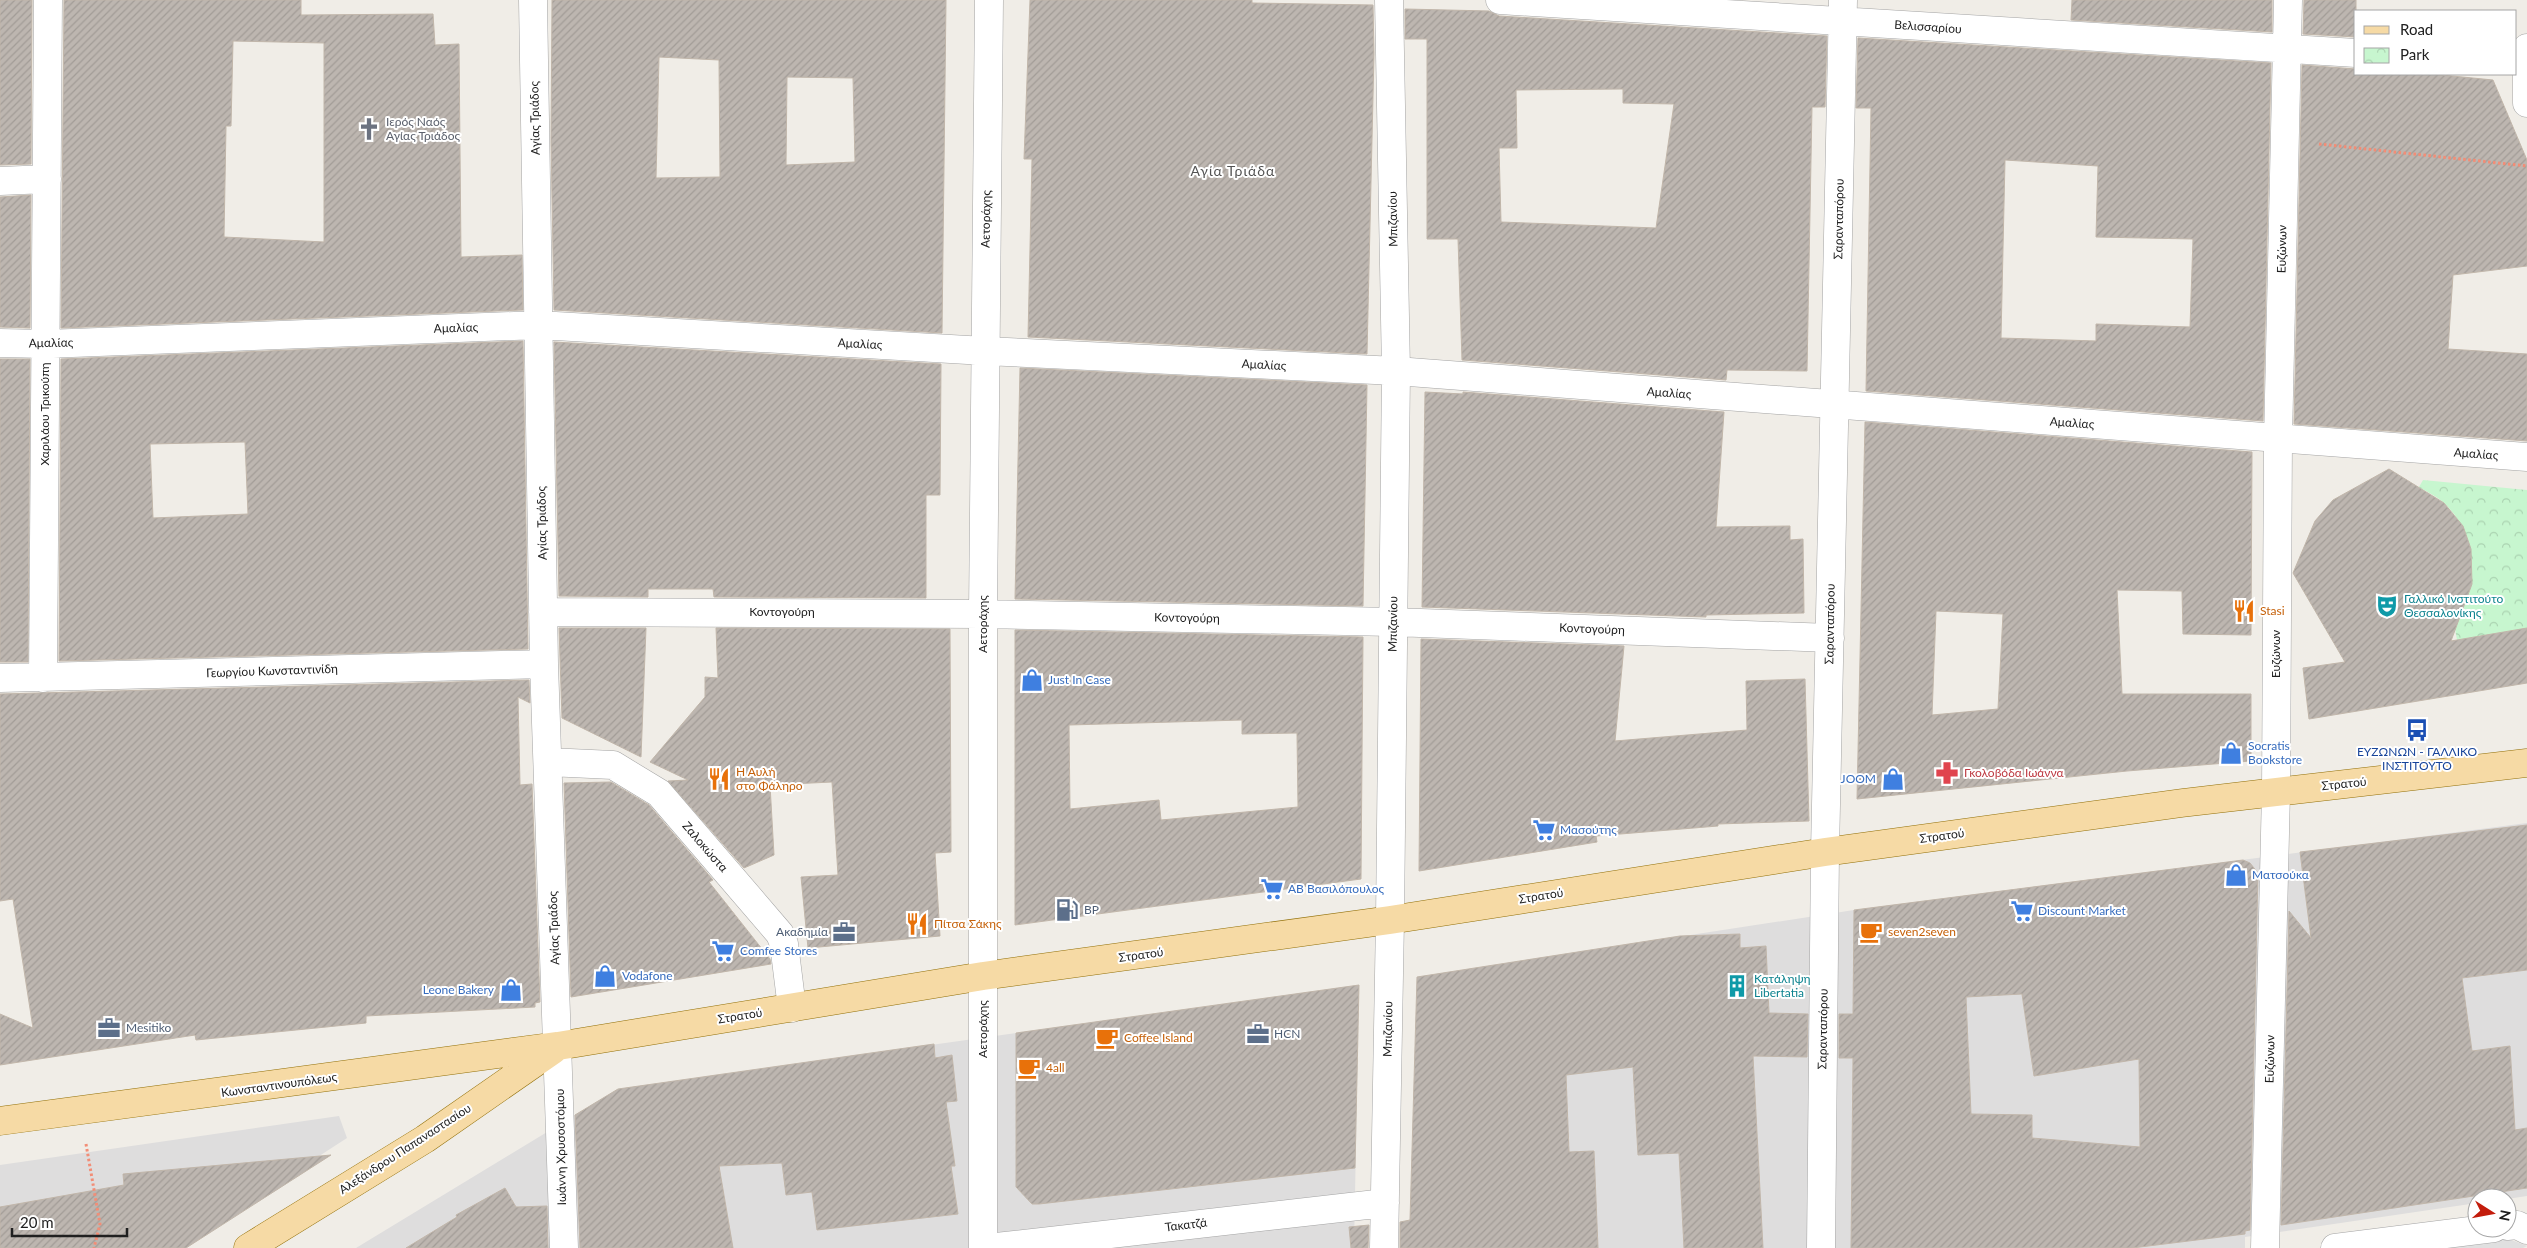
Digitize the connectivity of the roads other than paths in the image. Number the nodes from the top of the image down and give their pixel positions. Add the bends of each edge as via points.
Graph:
1 (48, 0) edge
2 (533, 0) edge
3 (989, 0) edge
4 (1389, 0) edge
5 (1500, 0) edge
6 (2288, 0) edge
7 (1843, 11) edge
8 (2286, 49) junction
9 (2354, 53) edge
10 (2523, 59) edge
11 (2527, 102) edge
12 (47, 180) junction
13 (0, 182) edge
14 (538, 325) junction
15 (0, 343) edge
16 (46, 344) junction
17 (985, 351) junction
18 (1396, 371) junction
19 (1835, 406) junction
20 (2278, 439) junction
21 (2527, 457) edge
22 (543, 612) junction
23 (983, 614) junction
24 (1393, 622) junction
25 (1830, 638) junction
26 (544, 664) junction
27 (0, 678) edge
28 (43, 678) junction
29 (548, 762) junction
30 (2527, 763) edge
31 (2276, 792) junction
32 (1825, 852) junction
33 (1390, 920) junction
34 (983, 976) junction
35 (792, 1008) junction
36 (558, 1046) junction
37 (0, 1121) edge
38 (1385, 1203) junction
39 (2467, 1231) edge
40 (248, 1248) edge
41 (564, 1248) edge
42 (985, 1248) edge
43 (1384, 1248) edge
44 (1821, 1248) edge
45 (2265, 1248) edge
46 (2334, 1248) edge

1 - 12 street, Χαριλάου Τρικούπη
2 - 14 street, Αγίας Τριάδος
3 - 17 street, Αετοράχης
4 - 18 street, Μπιζανίου
5 - 7 street, Βελισσαρίου
6 - 8 street, Ευζώνων
7 - 8 street, Βελισσαρίου
7 - 19 street, Σαρανταπόρου
8 - 9 street, Βελισσαρίου
8 - 20 street, Ευζώνων
10 - 11 street
12 - 13 street
12 - 16 street, Χαριλάου Τρικούπη
14 - 16 street, Αμαλίας
14 - 17 street, Αμαλίας
14 - 22 street, Αγίας Τριάδος
15 - 16 street, Αμαλίας
16 - 28 street, Χαριλάου Τρικούπη
17 - 18 street, Αμαλίας
17 - 23 street, Αετοράχης
18 - 19 street, Αμαλίας
18 - 24 street, Μπιζανίου
19 - 20 street, Αμαλίας
19 - 25 street, Σαρανταπόρου
20 - 21 street, Αμαλίας
20 - 31 street, Ευζώνων
22 - 23 street, Κοντογούρη
22 - 26 street, Αγίας Τριάδος
23 - 24 street, Κοντογούρη
23 - 34 street, Αετοράχης
24 - 25 street, Κοντογούρη
24 - 33 street, Μπιζανίου
25 - 32 street, Σαρανταπόρου
26 - 28 street, Γεωργίου Κωνσταντινίδη
26 - 29 street, Αγίας Τριάδος
27 - 28 street, Γεωργίου Κωνσταντινίδη
29 - 35 street, Ζαλοκώστα via 613,765 659,793 780,934
29 - 36 street, Αγίας Τριάδος
30 - 31 main road, Στρατού
31 - 32 main road, Στρατού
31 - 45 street, Ευζώνων
32 - 33 main road, Στρατού
32 - 44 street, Σαρανταπόρου
33 - 34 main road, Στρατού
33 - 38 street, Μπιζανίου
34 - 35 main road, Στρατού
34 - 42 street, Αετοράχης
35 - 36 main road, Στρατού
36 - 37 main road, Κωνσταντινουπόλεως
36 - 40 main road, Αλεξάνδρου Παπαναστασίου via 425,1138
36 - 41 street, Ιωάννη Χρυσοστόμου
38 - 42 street, Τακατζά
38 - 43 street, Μπιζανίου
39 - 46 street

